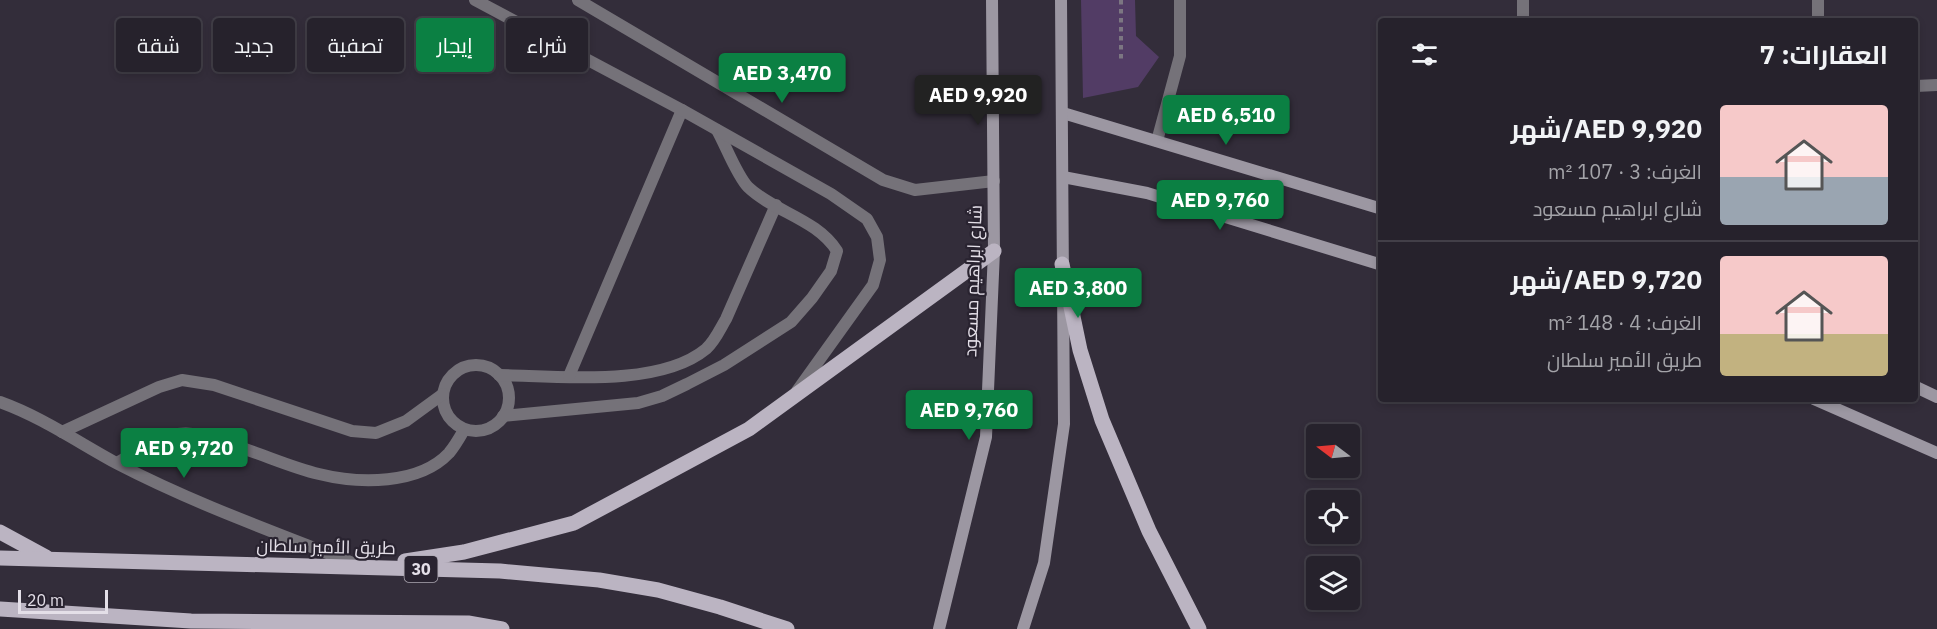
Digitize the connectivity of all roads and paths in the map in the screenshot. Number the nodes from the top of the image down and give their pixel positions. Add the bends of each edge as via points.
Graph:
1 (475, 0) edge
2 (578, 0) edge
3 (992, 0) edge
4 (1060, 0) edge
5 (1121, 0) edge
6 (1180, 0) edge
7 (1523, 0) edge
8 (1818, 0) edge
9 (1523, 18) edge
10 (1818, 18) edge
11 (1121, 62) dead end
12 (1937, 85) edge
13 (1918, 86) edge
14 (682, 110) junction
15 (1063, 113) junction
16 (717, 130) junction
17 (1157, 141) junction
18 (1063, 177) junction
19 (994, 180) junction
20 (776, 205) junction
21 (1378, 208) edge
22 (994, 251) junction
23 (1062, 264) junction
24 (1378, 264) edge
25 (499, 375) junction
26 (569, 376) junction
27 (1918, 388) edge
28 (443, 394) junction
29 (1937, 397) edge
30 (789, 401) junction
31 (0, 402) edge
32 (1821, 402) edge
33 (503, 416) junction
34 (464, 430) junction
35 (62, 432) junction
36 (1937, 453) edge
37 (117, 464) junction
38 (0, 532) edge
39 (0, 558) edge
40 (49, 559) junction
41 (365, 568) junction
42 (0, 609) edge
43 (377, 623) junction
44 (414, 629) edge
45 (502, 629) edge
46 (787, 629) edge
47 (939, 629) edge
48 (1023, 629) edge
49 (1199, 629) edge

1 - 14 street
2 - 19 street via 883,180 915,190
3 - 19 main road, شارع ابراهيم مسعود
4 - 15 main road
5 - 11 path
6 - 17 street via 1180,56
7 - 9 street
8 - 10 street
12 - 13 street
14 - 16 street
14 - 26 street
15 - 17 main road
15 - 18 main road
16 - 20 street via 745,184
16 - 30 street via 849,205 867,219 877,237 880,260 873,285
17 - 21 main road
18 - 23 main road
18 - 24 main road via 1147,193
19 - 22 main road, شارع ابراهيم مسعود
20 - 26 street via 726,319 706,349 657,371
20 - 33 street via 829,238 837,250 831,271 791,321 724,365 662,396
22 - 30 main road
22 - 47 main road, شارع ابراهيم مسعود via 986,437
23 - 48 main road via 1064,424 1044,563
23 - 49 main road via 1080,351 1102,420 1149,531
25 - 26 street
25 - 28 street via 487,367 458,370
25 - 33 street via 507,388
27 - 29 main road
28 - 34 street via 444,409 452,422
28 - 35 street via 406,421 376,433 352,431 214,386 182,380
30 - 41 main road via 729,441 574,523 464,552
31 - 35 street
32 - 36 main road
33 - 34 street via 493,427
34 - 37 street via 450,452 436,464 415,474 388,478 353,479 319,474 202,434 180,433 160,438
35 - 37 street
37 - 41 street via 200,503
38 - 40 main road
39 - 40 main road, طريق الأمير سلطان / 30
40 - 41 main road, طريق الأمير سلطان / 30
41 - 46 main road, طريق الأمير سلطان / 30 via 500,571 599,580 658,590
42 - 43 main road via 191,621
43 - 44 main road
43 - 45 main road via 468,622

